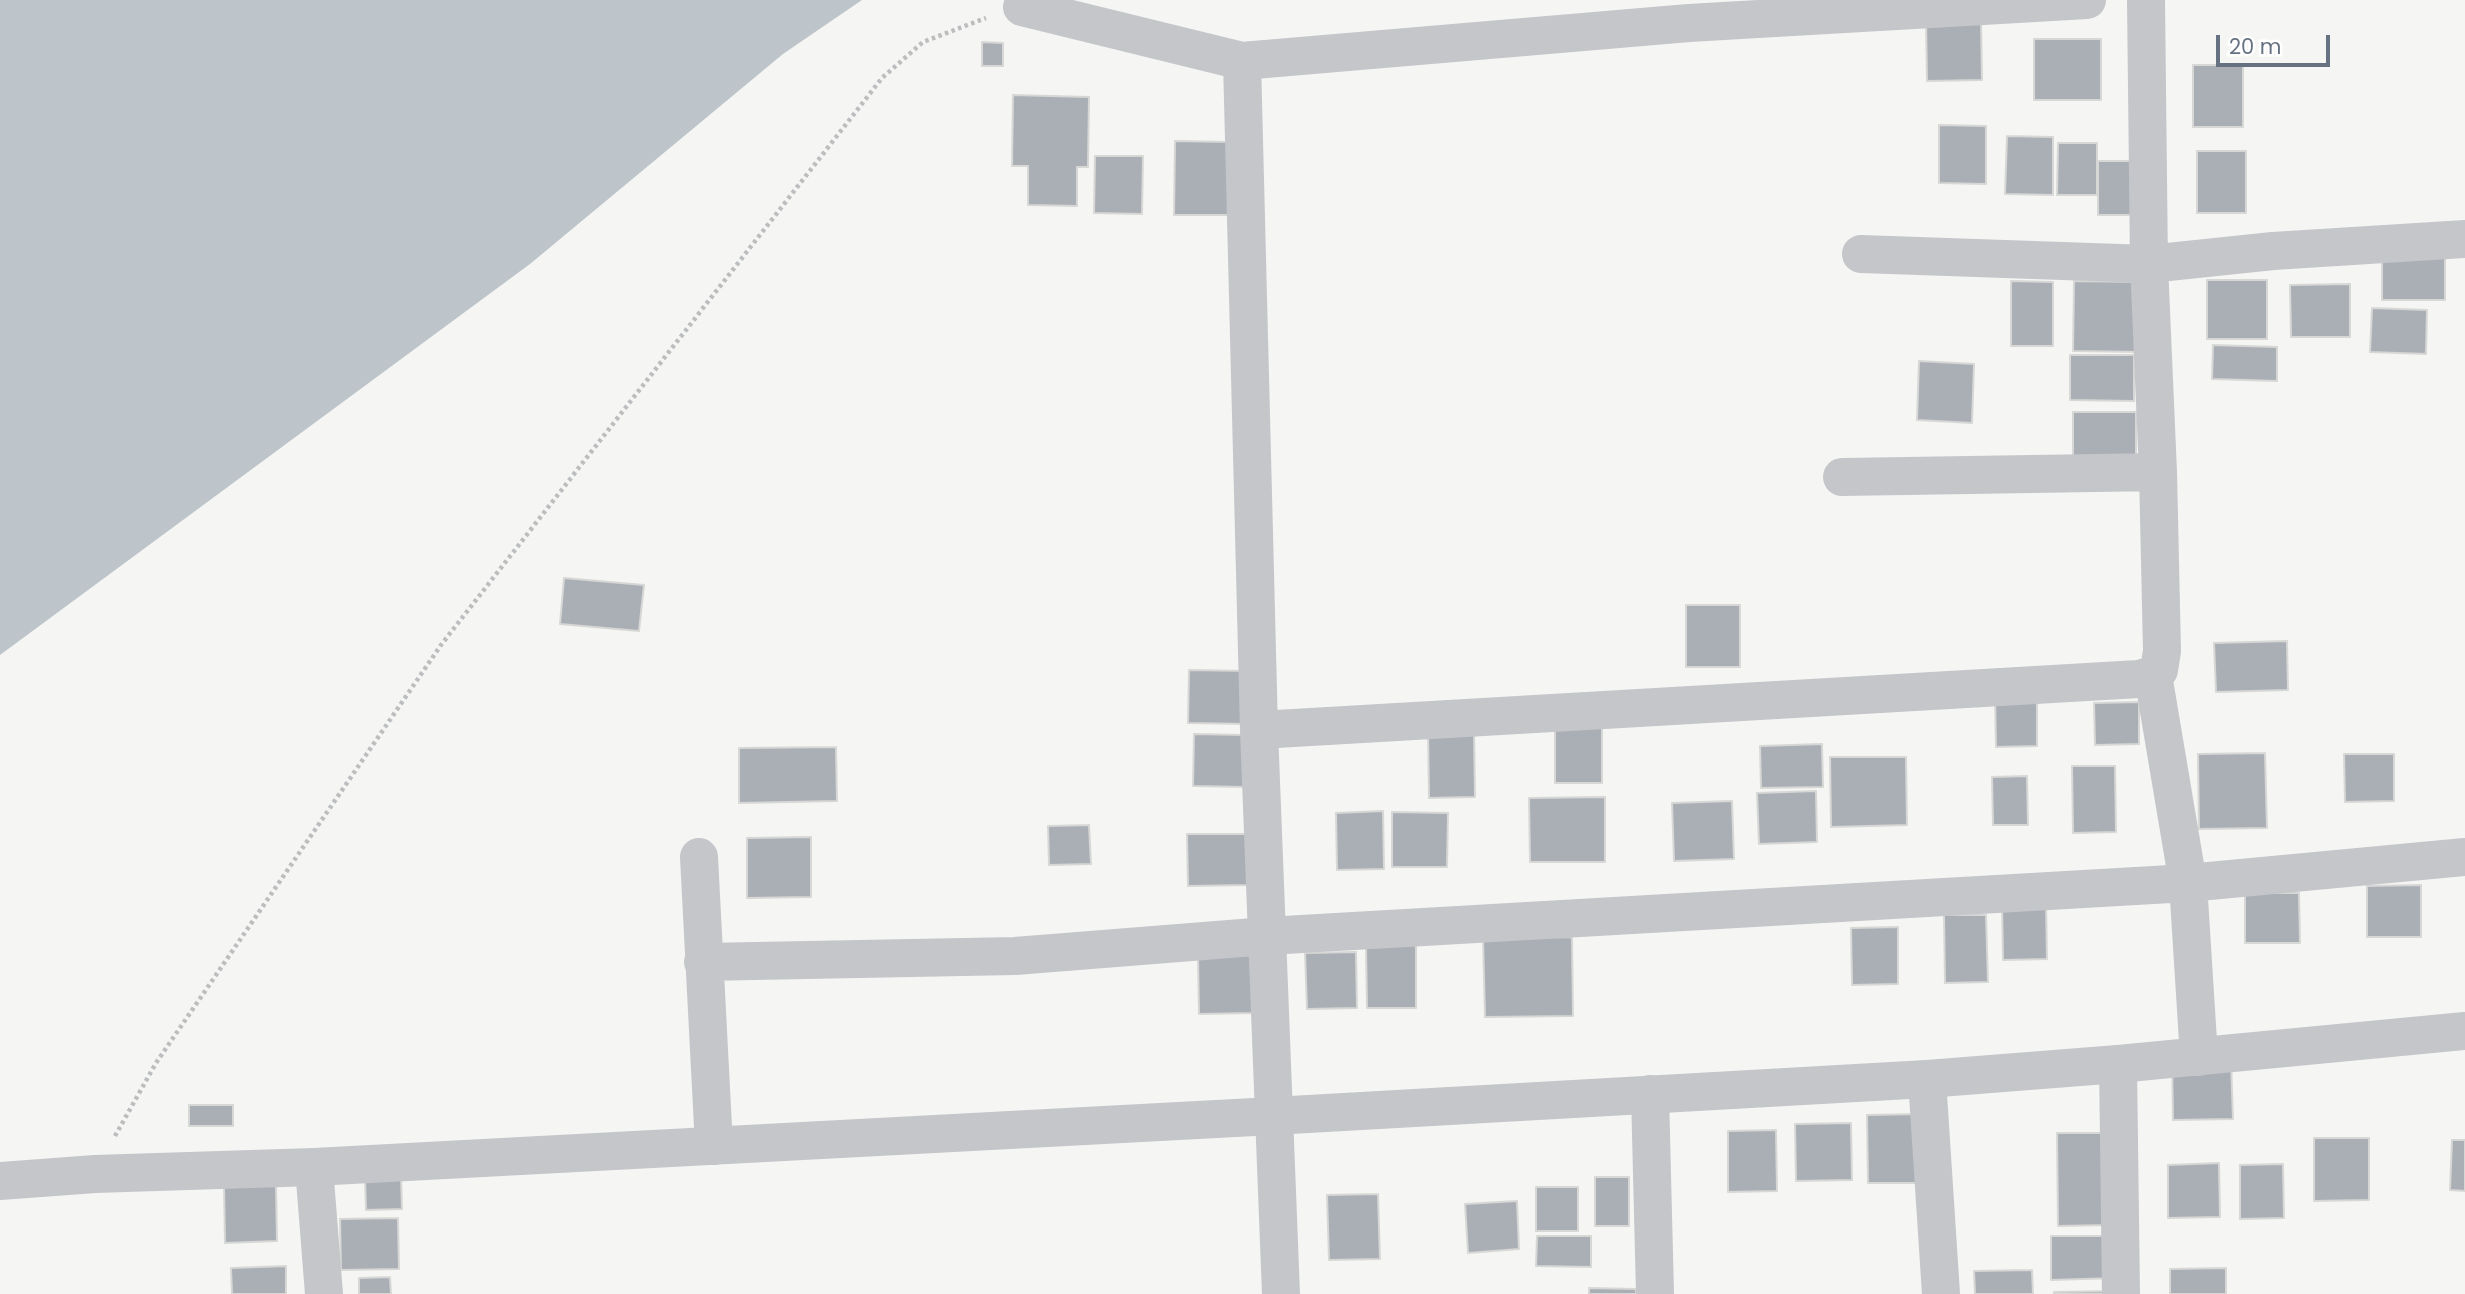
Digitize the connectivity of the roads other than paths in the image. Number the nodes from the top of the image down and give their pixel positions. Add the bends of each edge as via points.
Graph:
1 (2087, 0) edge
2 (2146, 0) edge
3 (1022, 7) road end
4 (1242, 61) junction
5 (2465, 239) edge
6 (1861, 254) dead end
7 (2149, 264) junction
8 (2158, 472) junction
9 (1842, 477) dead end
10 (2153, 675) junction
11 (1259, 730) junction
12 (699, 857) dead end
13 (2465, 857) edge
14 (2188, 883) junction
15 (1267, 936) junction
16 (703, 962) junction
17 (2465, 1031) edge
18 (2199, 1056) junction
19 (2118, 1064) junction
20 (1927, 1079) junction
21 (1650, 1094) junction
22 (1273, 1116) junction
23 (714, 1146) junction
24 (314, 1167) junction
25 (0, 1181) edge
26 (324, 1294) edge
27 (1281, 1294) edge
28 (1656, 1294) edge
29 (1941, 1294) edge
30 (2121, 1294) edge

1 - 4 street via 1689,23
2 - 7 street
3 - 4 street
4 - 11 street
5 - 7 street
6 - 7 street
7 - 8 street
8 - 9 street
8 - 10 street via 2162,661
10 - 11 street
10 - 14 street
11 - 15 street
12 - 16 street
13 - 14 street
14 - 15 street
14 - 18 street
15 - 16 street via 1015,956
15 - 22 street
16 - 23 street
17 - 18 street
18 - 19 street
19 - 20 street
19 - 30 street
20 - 21 street
20 - 29 street
21 - 22 street
21 - 28 street
22 - 23 street
22 - 27 street
23 - 24 street
24 - 25 street
24 - 26 street

